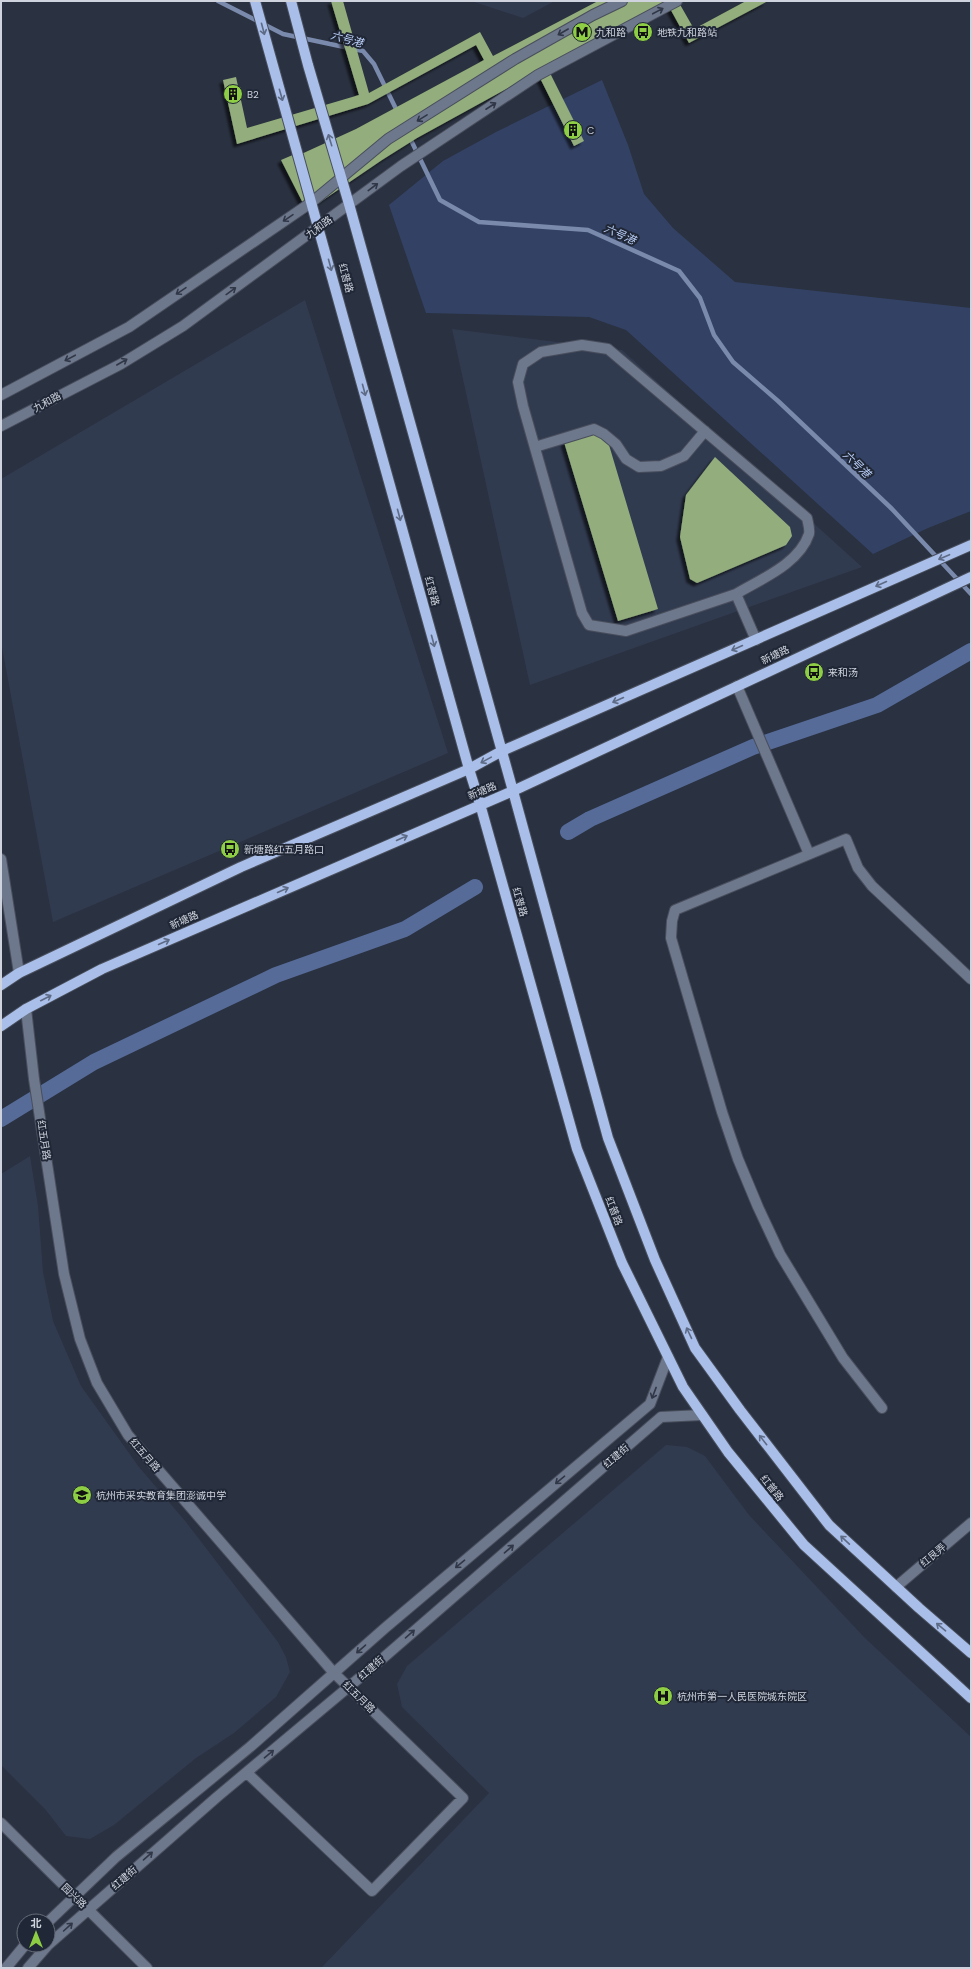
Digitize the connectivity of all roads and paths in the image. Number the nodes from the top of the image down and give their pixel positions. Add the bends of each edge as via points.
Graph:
1 (255, 1) edge
2 (622, 1) edge
3 (677, 1) edge
4 (293, 5) edge
5 (342, 178) junction
6 (312, 202) junction
7 (349, 204) junction
8 (319, 227) junction
9 (1, 395) edge
10 (1, 426) edge
11 (705, 431) junction
12 (535, 447) junction
13 (971, 545) edge
14 (971, 577) edge
15 (736, 594) junction
16 (756, 640) junction
17 (737, 686) junction
18 (502, 751) junction
19 (469, 769) junction
20 (513, 791) junction
21 (480, 804) junction
22 (809, 854) junction
23 (1, 859) edge
24 (19, 973) junction
25 (971, 978) edge
26 (1, 985) edge
27 (26, 1009) junction
28 (1, 1026) edge
29 (668, 1357) junction
30 (882, 1408) dead end
31 (702, 1415) junction
32 (971, 1523) edge
33 (896, 1587) junction
34 (971, 1652) edge
35 (334, 1673) junction
36 (348, 1687) junction
37 (971, 1698) edge
38 (248, 1772) junction
39 (1, 1823) edge
40 (74, 1897) junction
41 (88, 1910) junction
42 (56, 1914) edge
43 (56, 1938) edge
44 (18, 1953) edge
45 (41, 1953) edge
46 (6, 1968) edge
47 (28, 1968) edge
48 (147, 1968) edge

1 -> 6 main road, 红普路
2 -> 5 street via 515,59 388,139
7 -> 3 street, 九和路 via 538,74
5 -> 4 main road, 红普路
5 - 6 street
5 - 7 main road, 红普路
6 - 8 main road, 红普路
6 -> 9 street via 129,327
7 - 8 street, 九和路
7 - 18 main road, 红普路
10 -> 8 street, 九和路 via 120,364 183,326
8 -> 19 main road, 红普路
11 - 12 street via 684,456 661,466 639,468 626,459 616,444 594,429
11 - 12 street via 608,349 582,345 541,352 523,364 518,382
11 - 15 street via 807,518 809,532 800,551 784,566
12 - 15 street via 582,612 589,625 626,631
13 -> 16 main road
14 - 17 main road, 新塘路
15 - 16 street
16 -> 18 main road
17 - 20 main road, 新塘路
17 - 22 street
18 -> 19 main road
18 - 20 main road, 红普路
19 - 21 main road, 红普路
19 - 24 main road via 241,867
20 - 21 main road, 新塘路
33 -> 20 main road, 红普路 via 828,1525 695,1348 655,1260 608,1138
27 -> 21 main road, 新塘路 via 102,969
21 - 29 main road, 红普路 via 577,1149 622,1263
22 - 25 street via 846,839 858,868 872,886
22 - 30 street via 675,910 671,938 722,1112 758,1207 780,1254 842,1358
23 - 24 street
24 - 26 main road
27 - 28 main road, 新塘路
27 - 35 street, 红五月路 via 34,1079 64,1274 80,1339 97,1382 128,1436
29 - 31 main road, 红普路
29 -> 35 street, 红建街 via 650,1404
36 -> 31 street, 红建街 via 661,1417
31 - 37 main road, 红普路 via 728,1452 804,1545
32 - 33 street, 红艮弄
34 -> 33 main road, 红普路
35 - 36 street, 红五月路
35 - 40 street, 红建街 via 250,1747 116,1857
38 -> 36 street, 红建街
36 - 38 street, 红五月路 via 463,1798 372,1891
41 -> 38 street, 红建街
39 - 40 street, 园兴路
40 - 41 street, 园兴路
40 - 42 street, 红建街
43 -> 41 street, 红建街
41 - 48 street, 园兴路
44 - 46 street
45 - 47 street, 红建街

